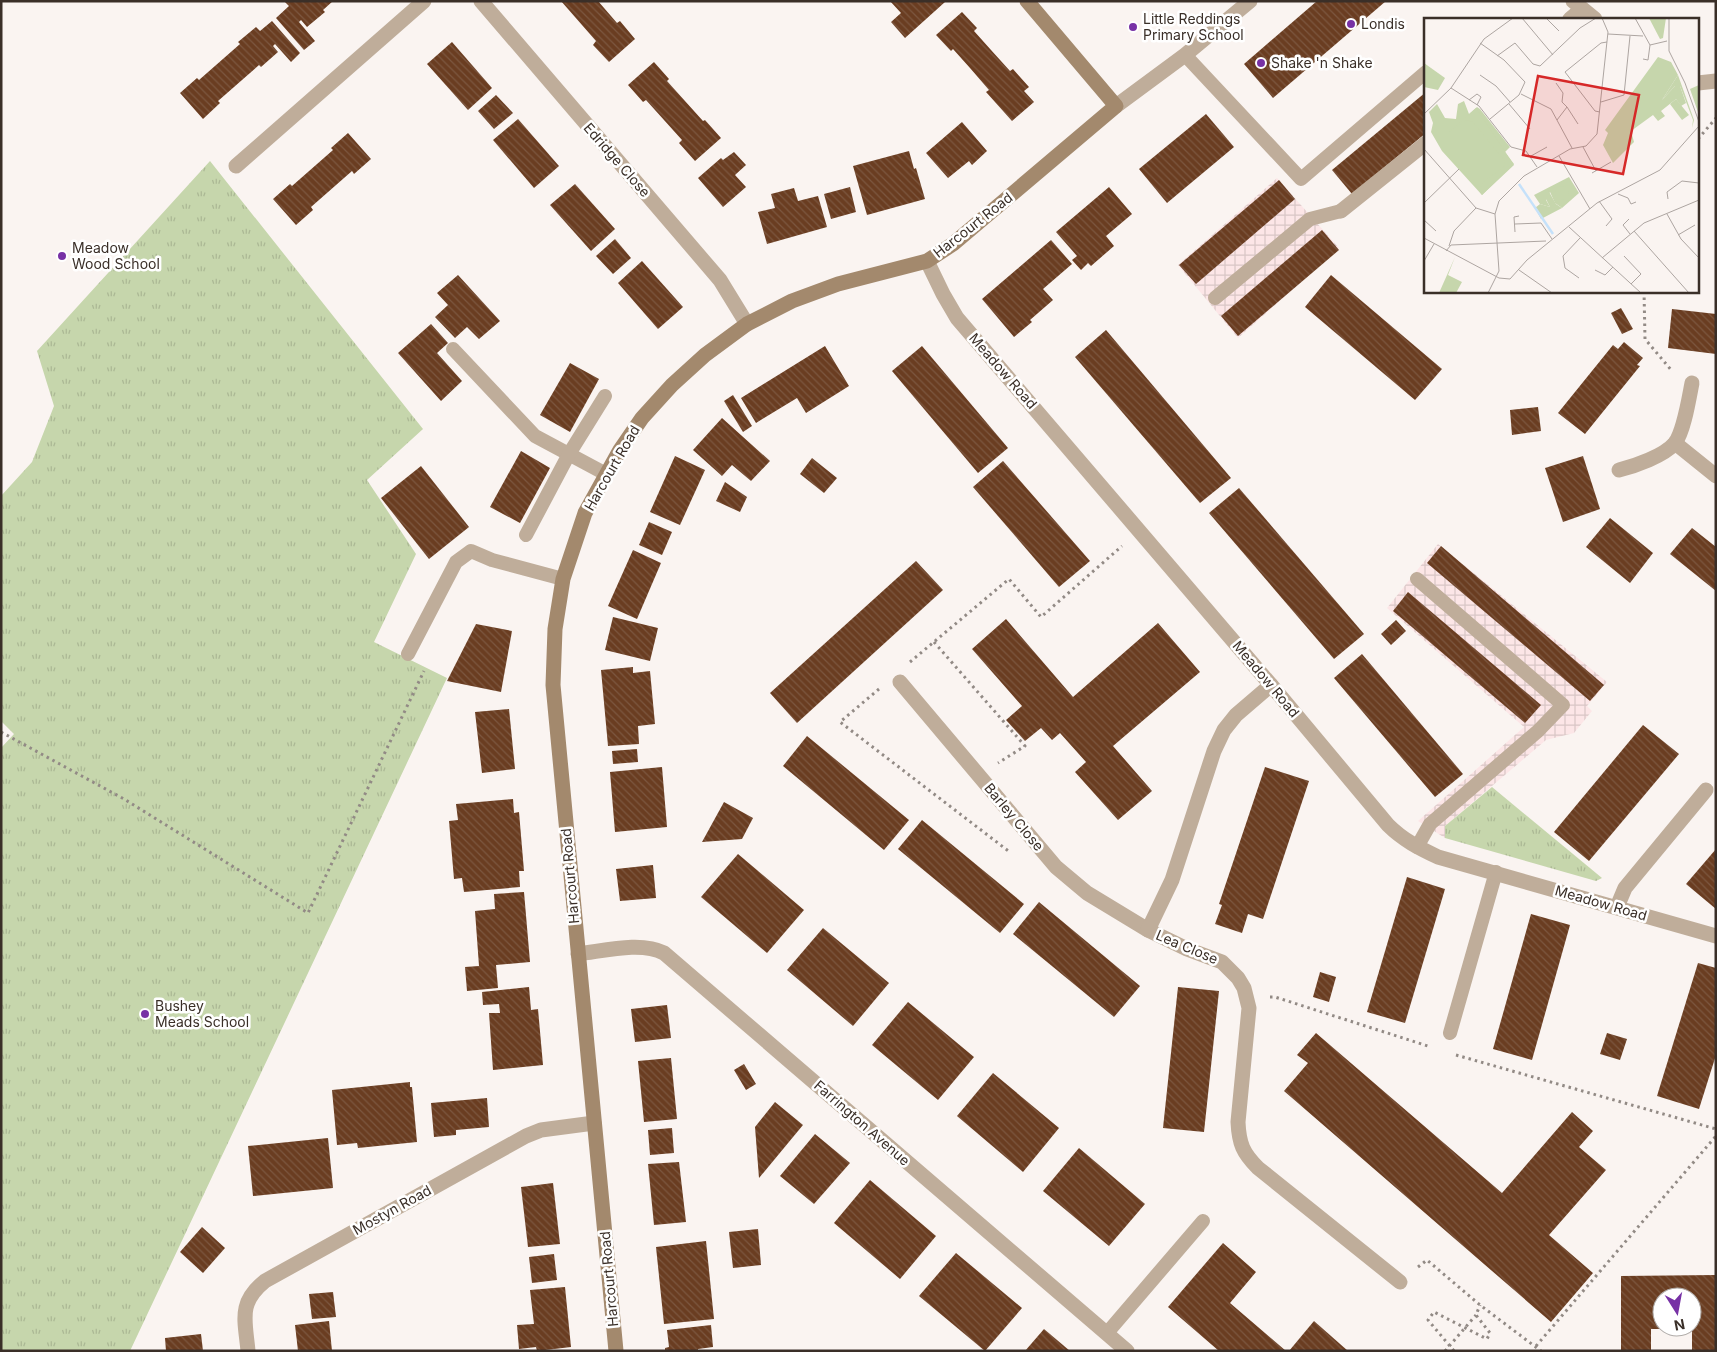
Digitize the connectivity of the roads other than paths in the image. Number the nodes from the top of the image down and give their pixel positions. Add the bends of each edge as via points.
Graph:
1 (424, 1) edge
2 (481, 1) edge
3 (1027, 1) edge
4 (1250, 1) edge
5 (1577, 5) edge
6 (1570, 18) edge
7 (1594, 18) edge
8 (1185, 55) junction
9 (1424, 74) edge
10 (1116, 106) junction
11 (1424, 144) edge
12 (236, 166) dead end
13 (1341, 211) joint
14 (927, 261) junction
15 (1215, 298) dead end
16 (747, 324) junction
17 (453, 349) dead end
18 (1692, 383) road end
19 (605, 396) dead end
20 (1675, 443) junction
21 (569, 454) junction
22 (1619, 470) dead end
23 (606, 474) junction
24 (1716, 476) edge
25 (526, 535) dead end
26 (563, 578) junction
27 (1417, 579) dead end
28 (408, 654) dead end
29 (900, 682) dead end
30 (1271, 685) junction
31 (1706, 790) dead end
32 (1417, 847) junction
33 (1496, 872) junction
34 (1617, 907) junction
35 (1148, 930) junction
36 (1716, 936) edge
37 (578, 954) junction
38 (1450, 1033) dead end
39 (594, 1123) junction
40 (1203, 1221) dead end
41 (1400, 1282) road end
42 (1107, 1333) junction
43 (248, 1351) edge
44 (616, 1351) edge
45 (1127, 1351) edge

1 - 12 street
2 - 16 street, Edridge Close via 720,280
3 - 10 street
4 - 8 street, Harcourt Road
5 - 6 street
5 - 7 street
8 - 9 lane via 1302,178
8 - 10 street, Harcourt Road
10 - 14 street, Harcourt Road via 953,244
11 - 13 street
13 - 15 lane via 1310,219
14 - 16 street, Harcourt Road via 838,284 792,301
14 - 30 street, Meadow Road via 957,318
16 - 23 street, Harcourt Road via 672,385 642,418
17 - 21 lane via 535,436
18 - 20 street
19 - 21 lane
20 - 22 street via 1657,456
20 - 24 street
21 - 23 lane
21 - 25 lane
23 - 26 street, Harcourt Road via 585,513
26 - 28 lane via 492,560 471,551 456,562
26 - 37 street, Harcourt Road via 555,629 553,684
27 - 32 lane via 1563,705 1538,731 1430,824
29 - 35 street, Barley Close via 1056,867 1087,893
30 - 32 street, Meadow Road via 1388,825
30 - 35 street, Lea Close via 1236,715 1224,730 1214,751 1172,880
31 - 34 street via 1625,888
32 - 33 street, Meadow Road via 1438,857
33 - 34 street, Meadow Road
33 - 38 lane
34 - 36 street, Meadow Road
35 - 41 street, Lea Close via 1222,962 1238,978 1247,998 1248,1026 1238,1122 1239,1138 1247,1157
37 - 39 street, Harcourt Road
37 - 42 street, Farrington Avenue via 640,947 655,948 664,953
39 - 43 street, Mostyn Road via 541,1130 526,1136 265,1281 248,1299 245,1320
39 - 44 street, Harcourt Road
40 - 42 lane
42 - 45 street, Farrington Avenue

